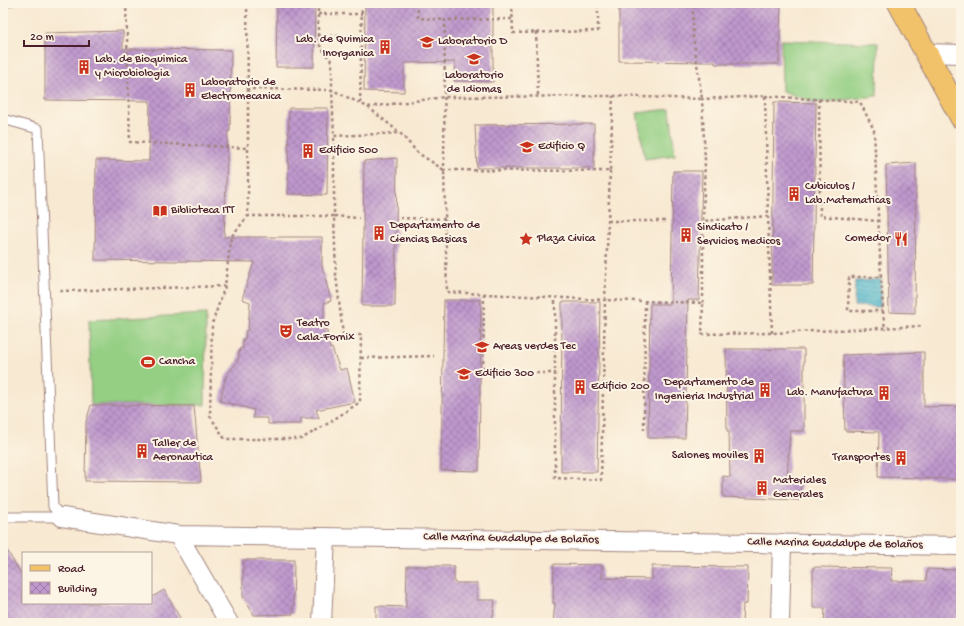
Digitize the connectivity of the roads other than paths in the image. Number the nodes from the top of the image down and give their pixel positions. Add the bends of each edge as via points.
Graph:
1 (899, 3) edge
2 (926, 53) junction
3 (961, 54) edge
4 (961, 117) edge
5 (3, 119) edge
6 (3, 517) edge
7 (62, 517) junction
8 (178, 535) junction
9 (326, 537) junction
10 (782, 543) junction
11 (961, 546) edge
12 (229, 623) edge
13 (322, 623) edge
14 (780, 623) edge

1 - 2 main road
2 - 3 street
2 - 4 main road
5 - 7 lane via 38,130 54,506
6 - 7 lane
7 - 8 street, Calle Marina Guadalupe de Bolaños
8 - 9 street, Calle Marina Guadalupe de Bolaños
8 - 12 street
9 - 10 street, Calle Marina Guadalupe de Bolaños
9 - 13 street
10 - 11 street, Calle Marina Guadalupe de Bolaños
10 - 14 street

